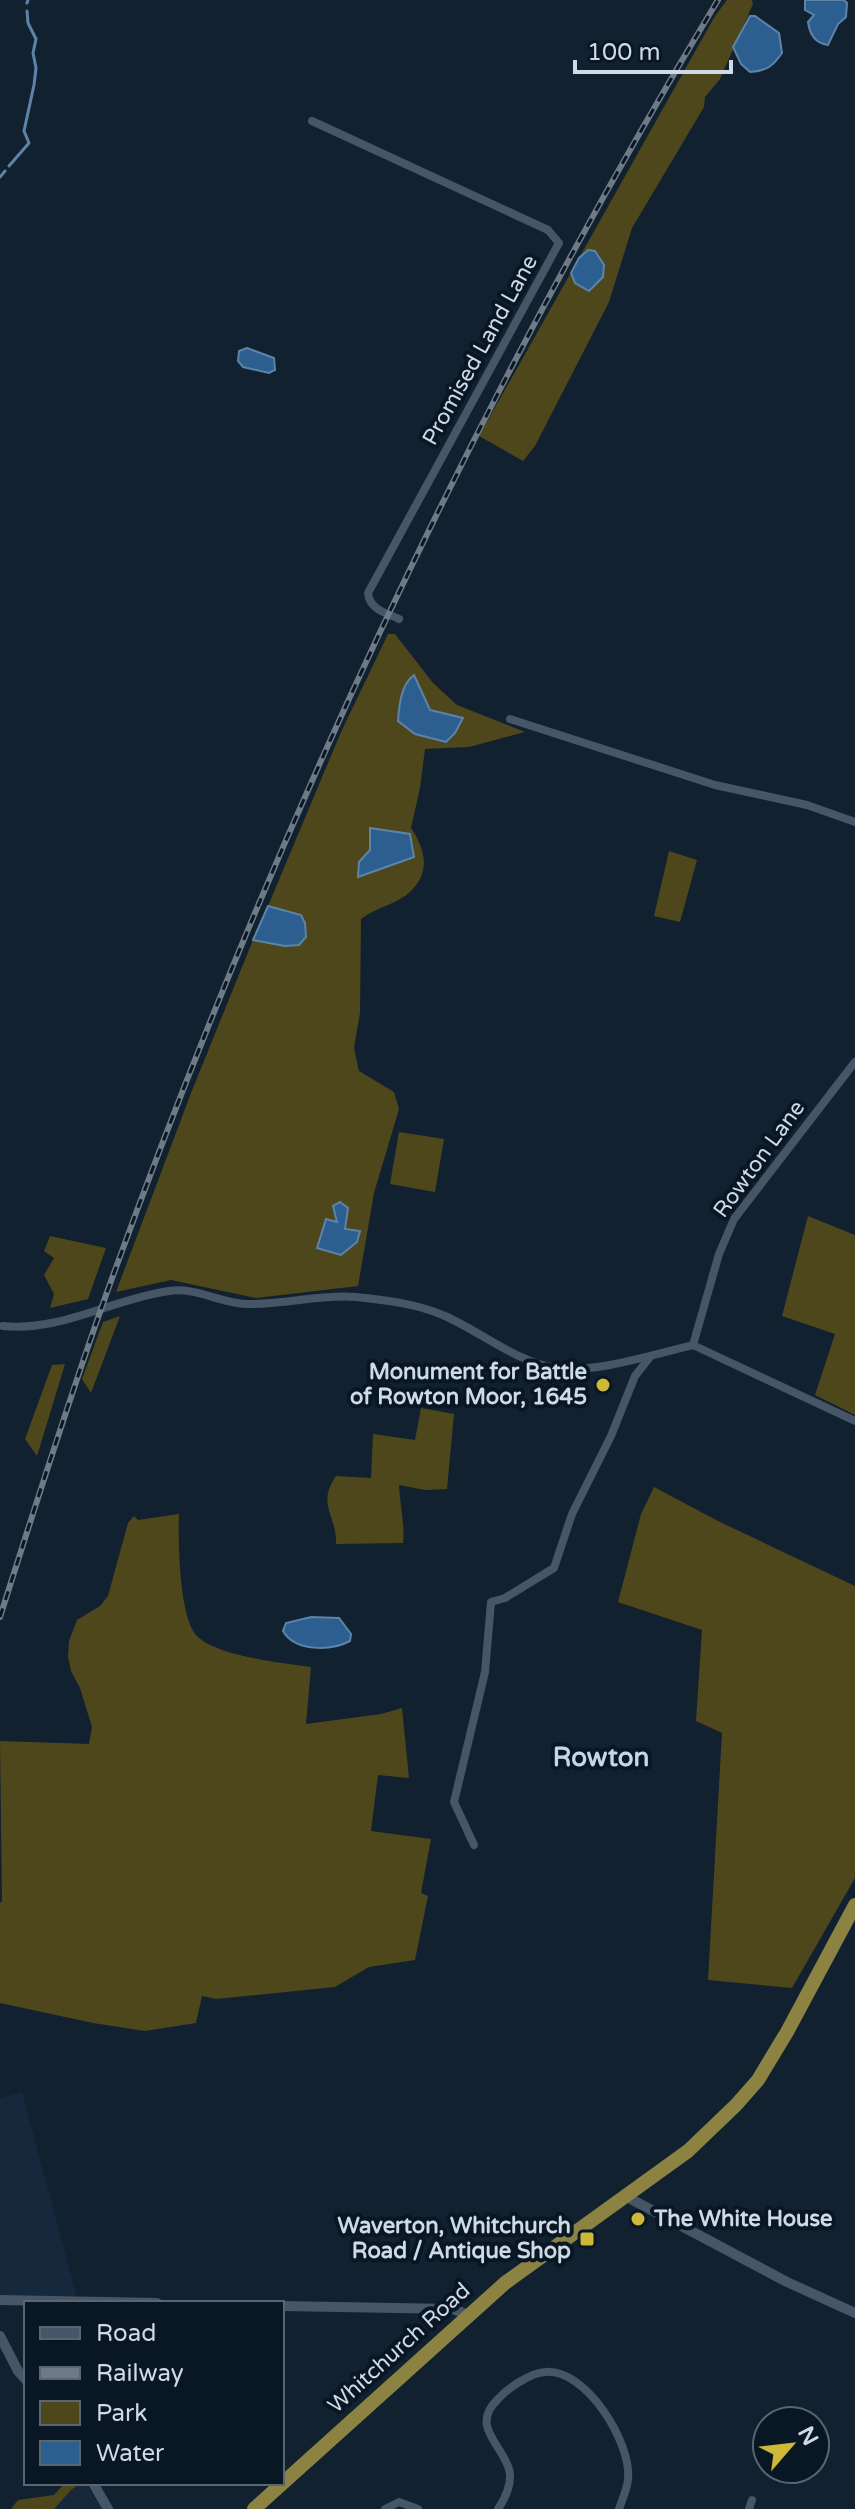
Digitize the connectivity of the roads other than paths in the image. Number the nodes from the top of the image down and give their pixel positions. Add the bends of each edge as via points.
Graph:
1 (312, 121) dead end
2 (399, 619) dead end
3 (510, 719) dead end
4 (855, 822) edge
5 (855, 1062) edge
6 (3, 1326) dead end
7 (693, 1345) junction
8 (650, 1357) junction
9 (855, 1421) edge
10 (474, 1845) dead end
11 (855, 1905) edge
12 (627, 2197) junction
13 (0, 2300) edge
14 (52, 2301) edge
15 (284, 2306) edge
16 (855, 2313) edge
17 (468, 2315) junction
18 (0, 2336) edge
19 (24, 2378) edge
20 (284, 2482) edge
21 (94, 2485) edge
22 (280, 2485) edge
23 (108, 2509) edge
24 (254, 2509) edge
25 (385, 2509) edge
26 (418, 2509) edge
27 (498, 2509) edge
28 (619, 2509) edge

1 - 2 street, Promised Land Lane via 548,230 559,243 368,593 374,608
3 - 4 street via 715,785 807,805
5 - 7 street, Rowton Lane via 734,1219
6 - 8 street via 23,1328 75,1318 172,1290 244,1304 353,1296 446,1317 555,1368
7 - 8 street
7 - 9 street
8 - 10 street via 635,1376 572,1514 554,1568 491,1602 485,1672 454,1802
11 - 12 highway, Whitchurch Road via 758,2080 688,2151
12 - 16 street
12 - 17 highway, Whitchurch Road
13 - 14 street
15 - 17 street via 453,2309
17 - 20 highway, Whitchurch Road
18 - 19 street
21 - 23 street
22 - 24 highway, Whitchurch Road
25 - 26 street via 399,2502
27 - 28 street via 510,2470 486,2428 488,2410 500,2396 546,2372 566,2375 610,2419 624,2449 628,2479

